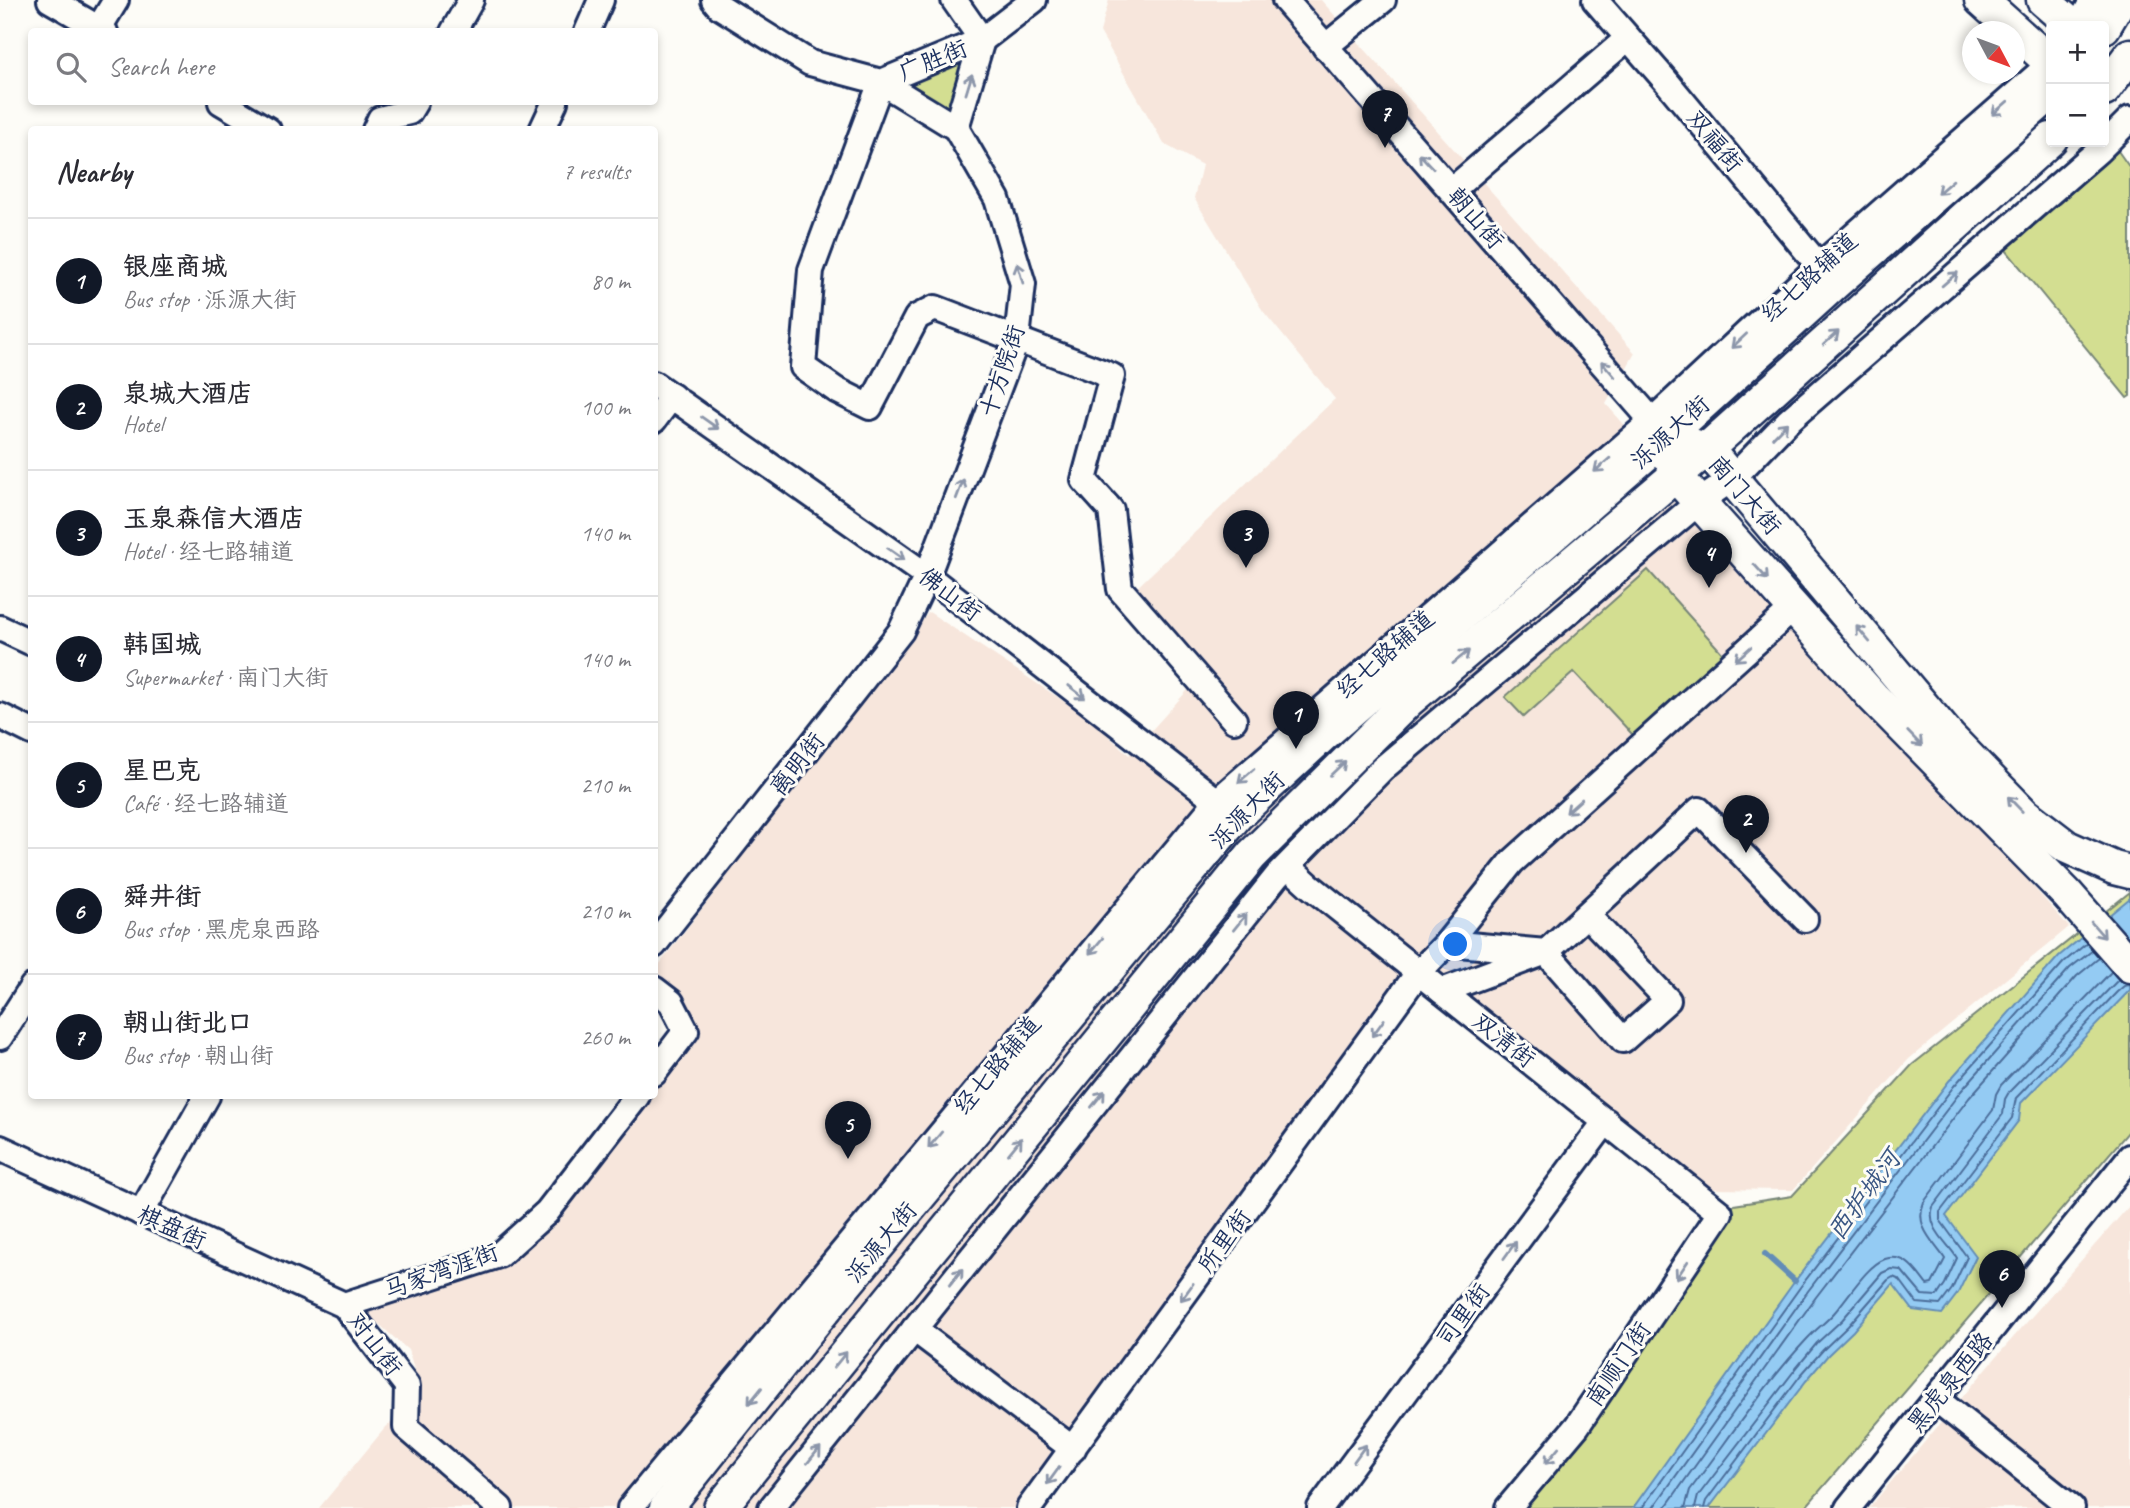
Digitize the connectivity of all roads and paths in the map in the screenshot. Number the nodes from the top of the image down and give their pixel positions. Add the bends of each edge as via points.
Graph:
1 (50, 0) edge
2 (116, 0) edge
3 (471, 0) edge
4 (601, 0) edge
5 (714, 0) edge
6 (954, 0) edge
7 (1034, 0) edge
8 (1285, 0) edge
9 (1383, 0) edge
10 (1595, 0) edge
11 (1981, 0) edge
12 (2043, 0) edge
13 (2093, 0) edge
14 (2120, 0) edge
15 (2069, 21) edge
16 (2078, 21) edge
17 (2107, 21) edge
18 (99, 28) edge
19 (103, 28) edge
20 (455, 28) edge
21 (589, 28) edge
22 (1628, 38) junction
23 (982, 40) junction
24 (1325, 47) junction
25 (2046, 58) edge
26 (2046, 68) edge
27 (881, 82) junction
28 (2046, 97) edge
29 (226, 105) edge
30 (413, 105) edge
31 (554, 105) edge
32 (2130, 119) edge
33 (261, 126) edge
34 (377, 126) edge
35 (544, 126) edge
36 (956, 128) junction
37 (2046, 144) edge
38 (1452, 190) junction
39 (1826, 275) junction
40 (1017, 339) junction
41 (663, 390) edge
42 (1660, 428) junction
43 (1707, 450) junction
44 (1676, 476) junction
45 (1732, 479) junction
46 (1699, 502) junction
47 (927, 576) junction
48 (1794, 608) junction
49 (0, 628) edge
50 (28, 641) edge
51 (0, 716) edge
52 (1234, 720) dead end
53 (28, 730) edge
54 (1227, 808) junction
55 (1288, 866) junction
56 (2130, 872) edge
57 (1587, 915) junction
58 (1805, 919) dead end
59 (658, 940) edge
60 (1447, 943) junction
61 (1546, 951) junction
62 (2130, 966) edge
63 (1418, 973) junction
64 (1442, 991) junction
65 (658, 992) edge
66 (28, 993) edge
67 (0, 1037) edge
68 (658, 1068) edge
69 (205, 1099) edge
70 (635, 1099) edge
71 (1606, 1121) junction
72 (0, 1148) edge
73 (2130, 1157) edge
74 (141, 1213) junction
75 (1720, 1213) joint
76 (344, 1305) junction
77 (914, 1329) junction
78 (1936, 1399) junction
79 (1073, 1449) junction
80 (500, 1508) edge
81 (630, 1508) edge
82 (666, 1508) edge
83 (720, 1508) edge
84 (771, 1508) edge
85 (1030, 1508) edge
86 (1320, 1508) edge
87 (1508, 1508) edge
88 (1848, 1508) edge
89 (2072, 1508) edge

1 - 18 street
2 - 19 street
3 - 20 street
4 - 21 street
5 - 27 street, 广胜街 via 810,63
6 - 23 street
7 - 23 street, 广胜街
8 - 24 street, 朝山街
9 - 24 street
10 - 22 street, 双福街
11 - 25 main road
12 - 15 main road
13 - 16 street
14 - 17 main road
22 - 38 street
22 - 39 street, 双福街
23 - 27 street, 广胜街
36 -> 23 street
38 -> 24 street, 朝山街
26 -> 39 street, 经七路辅道
27 - 36 street, 十方院街
27 - 40 street via 811,270 803,367 870,407 917,317 935,308
28 -> 39 main road, 泺源大街
29 - 33 street
30 - 34 street via 409,112 380,119
31 - 35 street
45 -> 32 street via 1788,422
40 -> 36 street, 十方院街 via 1023,284 997,199
43 -> 37 main road, 泺源大街
42 -> 38 street, 朝山街
39 -> 42 main road, 泺源大街
47 -> 40 street, 十方院街
40 - 52 street via 1112,376 1084,480 1111,510 1120,589
41 -> 47 street, 佛山街
42 - 43 main road, 南门大街
42 - 44 main road, 南门大街
42 -> 54 main road, 泺源大街 via 1321,737
43 - 44 main road, 泺源大街
43 - 45 main road, 南门大街
44 - 46 main road, 南门大街
83 -> 44 main road, 泺源大街 via 1252,855 1408,701
45 - 46 street
56 -> 45 main road, 南门大街 via 2067,847 2024,814 1950,738
46 -> 48 main road, 南门大街
46 - 55 street via 1382,769
47 -> 54 street, 佛山街
47 - 59 street, 离明街 via 901,631
48 -> 60 street, 所里街 via 1512,862
48 -> 62 main road, 南门大街
49 - 50 street
51 - 53 street
54 -> 81 street, 经七路辅道
54 -> 82 main road, 泺源大街
55 - 63 street, 双清街
77 -> 55 street
57 - 58 street via 1699,810
57 - 61 street
57 - 61 street via 1668,1000 1623,1040
60 - 61 street
60 - 63 street, 所里街
61 - 64 street
63 - 64 street, 双清街
63 -> 79 street, 所里街
64 - 71 street, 双清街
65 - 68 street via 671,1002 687,1031
66 - 67 street
69 - 74 street
70 - 76 street, 马家湾涯街 via 547,1212 499,1255
71 - 75 street, 双清街
86 -> 71 street, 司里街
72 - 74 street, 棋盘街
73 - 78 street, 黑虎泉西路
74 - 76 street, 棋盘街
75 -> 87 street, 南顺门街 via 1577,1426
76 - 80 street, 对山街 via 407,1386 406,1427
77 - 79 street
84 -> 77 street
78 - 88 street, 黑虎泉西路
78 - 89 street
79 -> 85 street, 所里街

